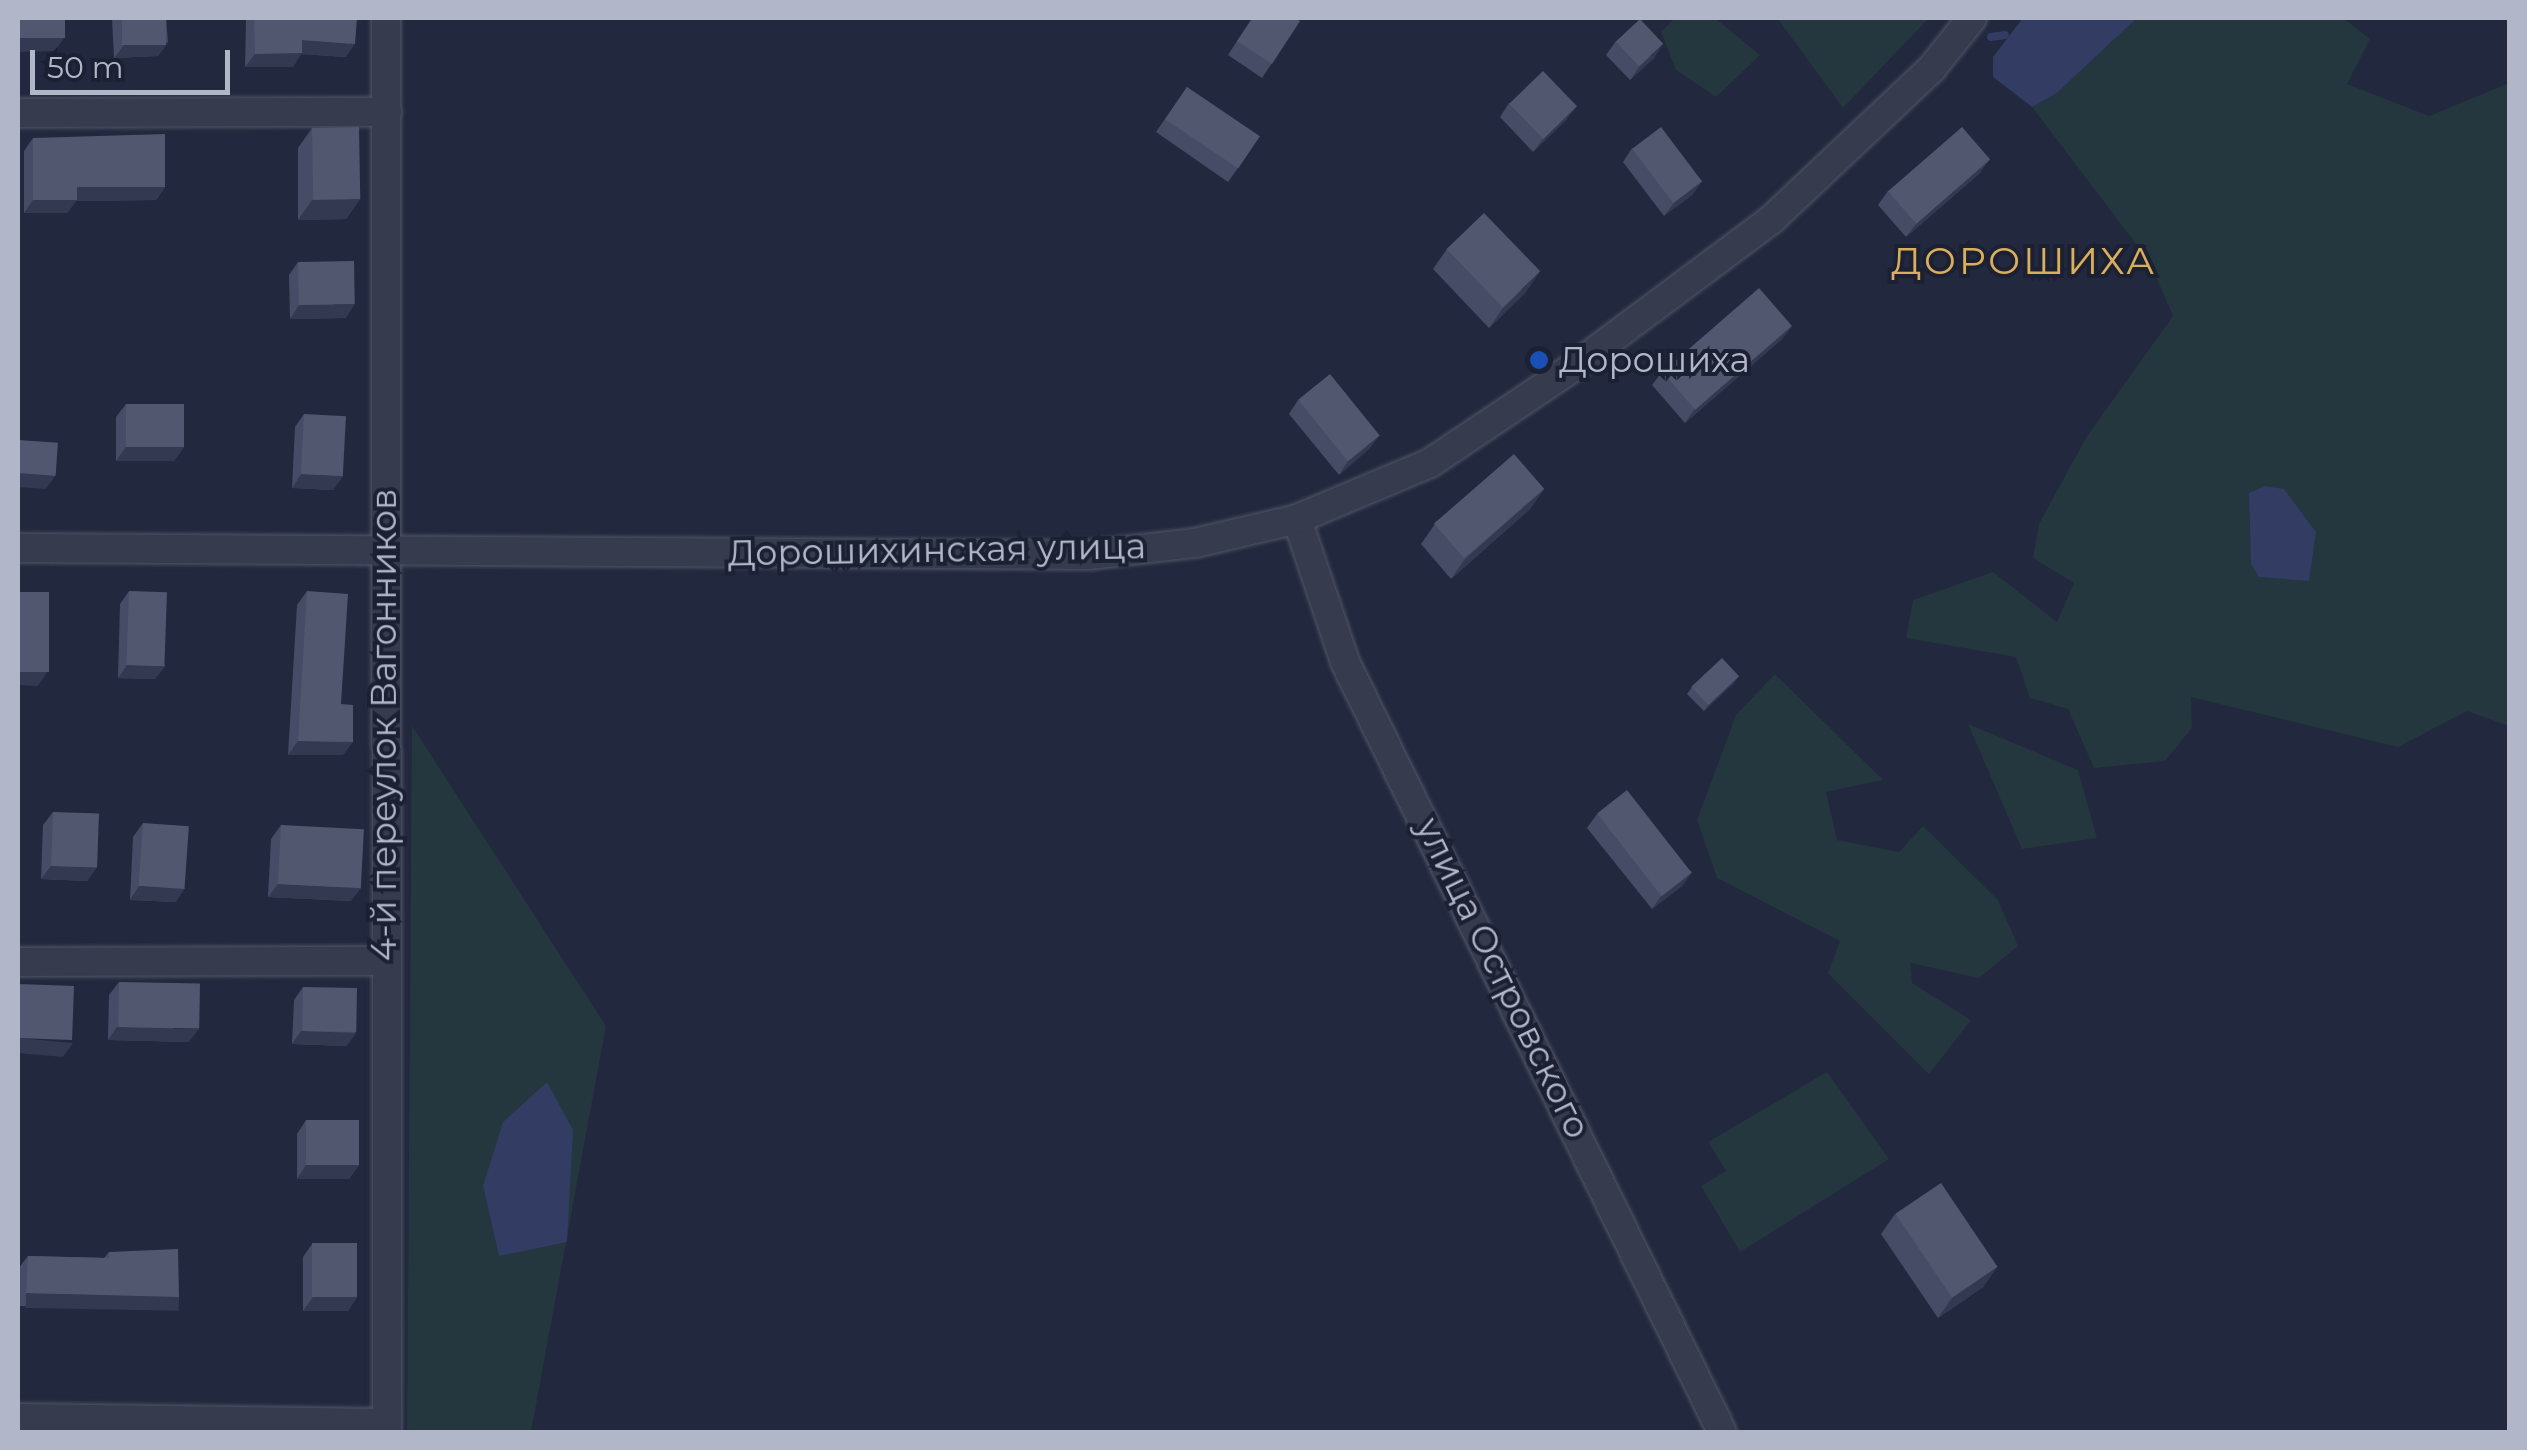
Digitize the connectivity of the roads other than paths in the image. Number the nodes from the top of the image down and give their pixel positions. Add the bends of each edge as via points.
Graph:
1 (386, 18) edge
2 (1972, 18) edge
3 (387, 112) junction
4 (18, 113) edge
5 (1297, 519) junction
6 (18, 548) edge
7 (384, 549) junction
8 (384, 961) junction
9 (18, 962) edge
10 (18, 1418) edge
11 (387, 1428) edge
12 (1722, 1432) edge

1 - 3 street, 4-й переулок Вагонников
2 - 5 street, Дорошихинская улица via 1932,68 1772,219 1575,366 1430,463
3 - 4 street
3 - 7 street, 4-й переулок Вагонников
5 - 7 street, Дорошихинская улица via 1196,543 1089,555
5 - 12 street, улица Островского via 1345,662
6 - 7 street, Дорошихинская улица
7 - 8 street, 4-й переулок Вагонников
8 - 9 street
8 - 11 street, 4-й переулок Вагонников
10 - 11 street

